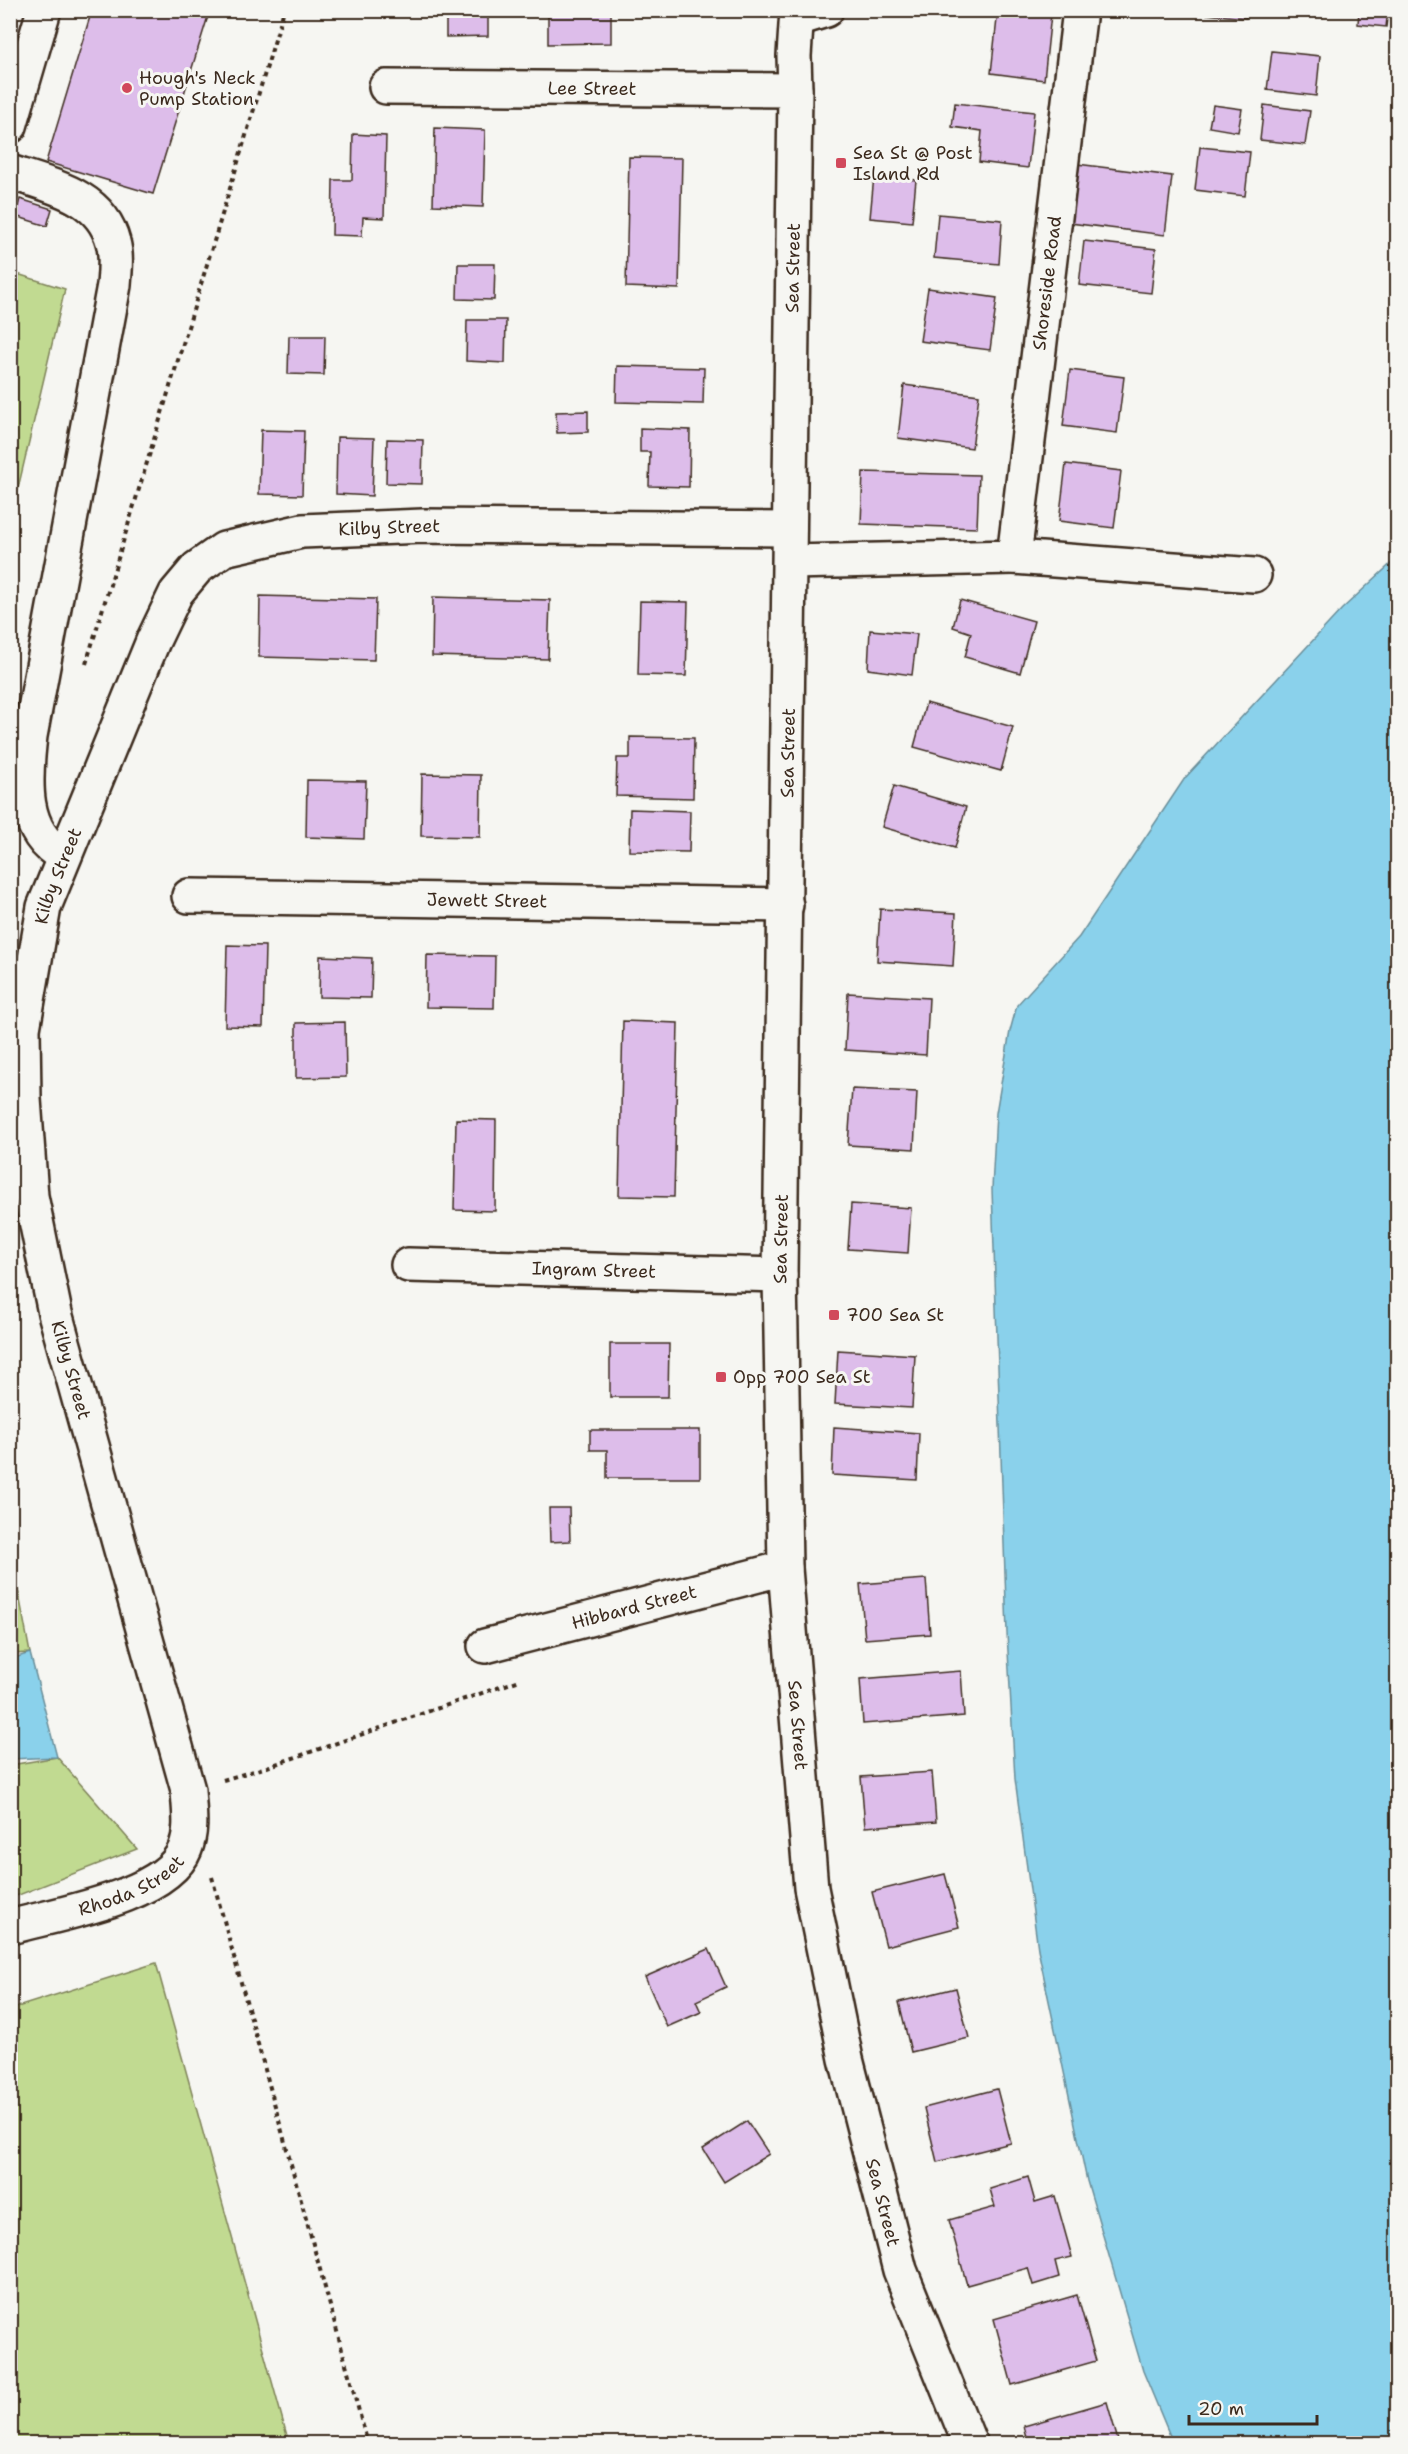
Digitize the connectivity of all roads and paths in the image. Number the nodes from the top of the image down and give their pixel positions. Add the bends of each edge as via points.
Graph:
1 (44, 10) edge
2 (284, 10) edge
3 (1080, 10) edge
4 (807, 13) edge
5 (386, 87) dead end
6 (795, 90) junction
7 (10, 126) edge
8 (10, 172) edge
9 (789, 529) junction
10 (1014, 557) junction
11 (790, 562) junction
12 (1254, 575) dead end
13 (83, 673) dead end
14 (64, 856) junction
15 (189, 896) dead end
16 (786, 905) junction
17 (408, 1265) dead end
18 (780, 1275) junction
19 (785, 1568) junction
20 (485, 1646) dead end
21 (525, 1678) dead end
22 (267, 1767) dead end
23 (188, 1790) joint
24 (210, 1870) dead end
25 (10, 1927) edge
26 (368, 2444) edge
27 (970, 2444) edge

1 - 7 street
2 - 13 path
3 - 10 street, Shoreside Road
4 - 6 street, Sea Street via 794,56
5 - 6 street, Lee Street
6 - 9 street, Sea Street
8 - 14 street via 83,199 101,217 113,242 115,262 27,766 27,794 34,824 45,844
9 - 11 street, Sea Street
9 - 14 street, Kilby Street via 346,528 302,531 224,549 197,568 176,593
10 - 11 street
10 - 12 street
11 - 16 street, Sea Street
14 - 23 street, Kilby Street via 44,907 23,1029 31,1196 55,1313
15 - 16 street, Jewett Street
16 - 18 street, Sea Street
17 - 18 street, Ingram Street
18 - 19 street, Sea Street
19 - 20 street, Hibbard Street
19 - 27 street, Sea Street via 811,1888 846,2059 900,2270
21 - 22 path
23 - 25 street, Rhoda Street via 190,1830 184,1851 174,1866 155,1881 127,1896
24 - 26 path

